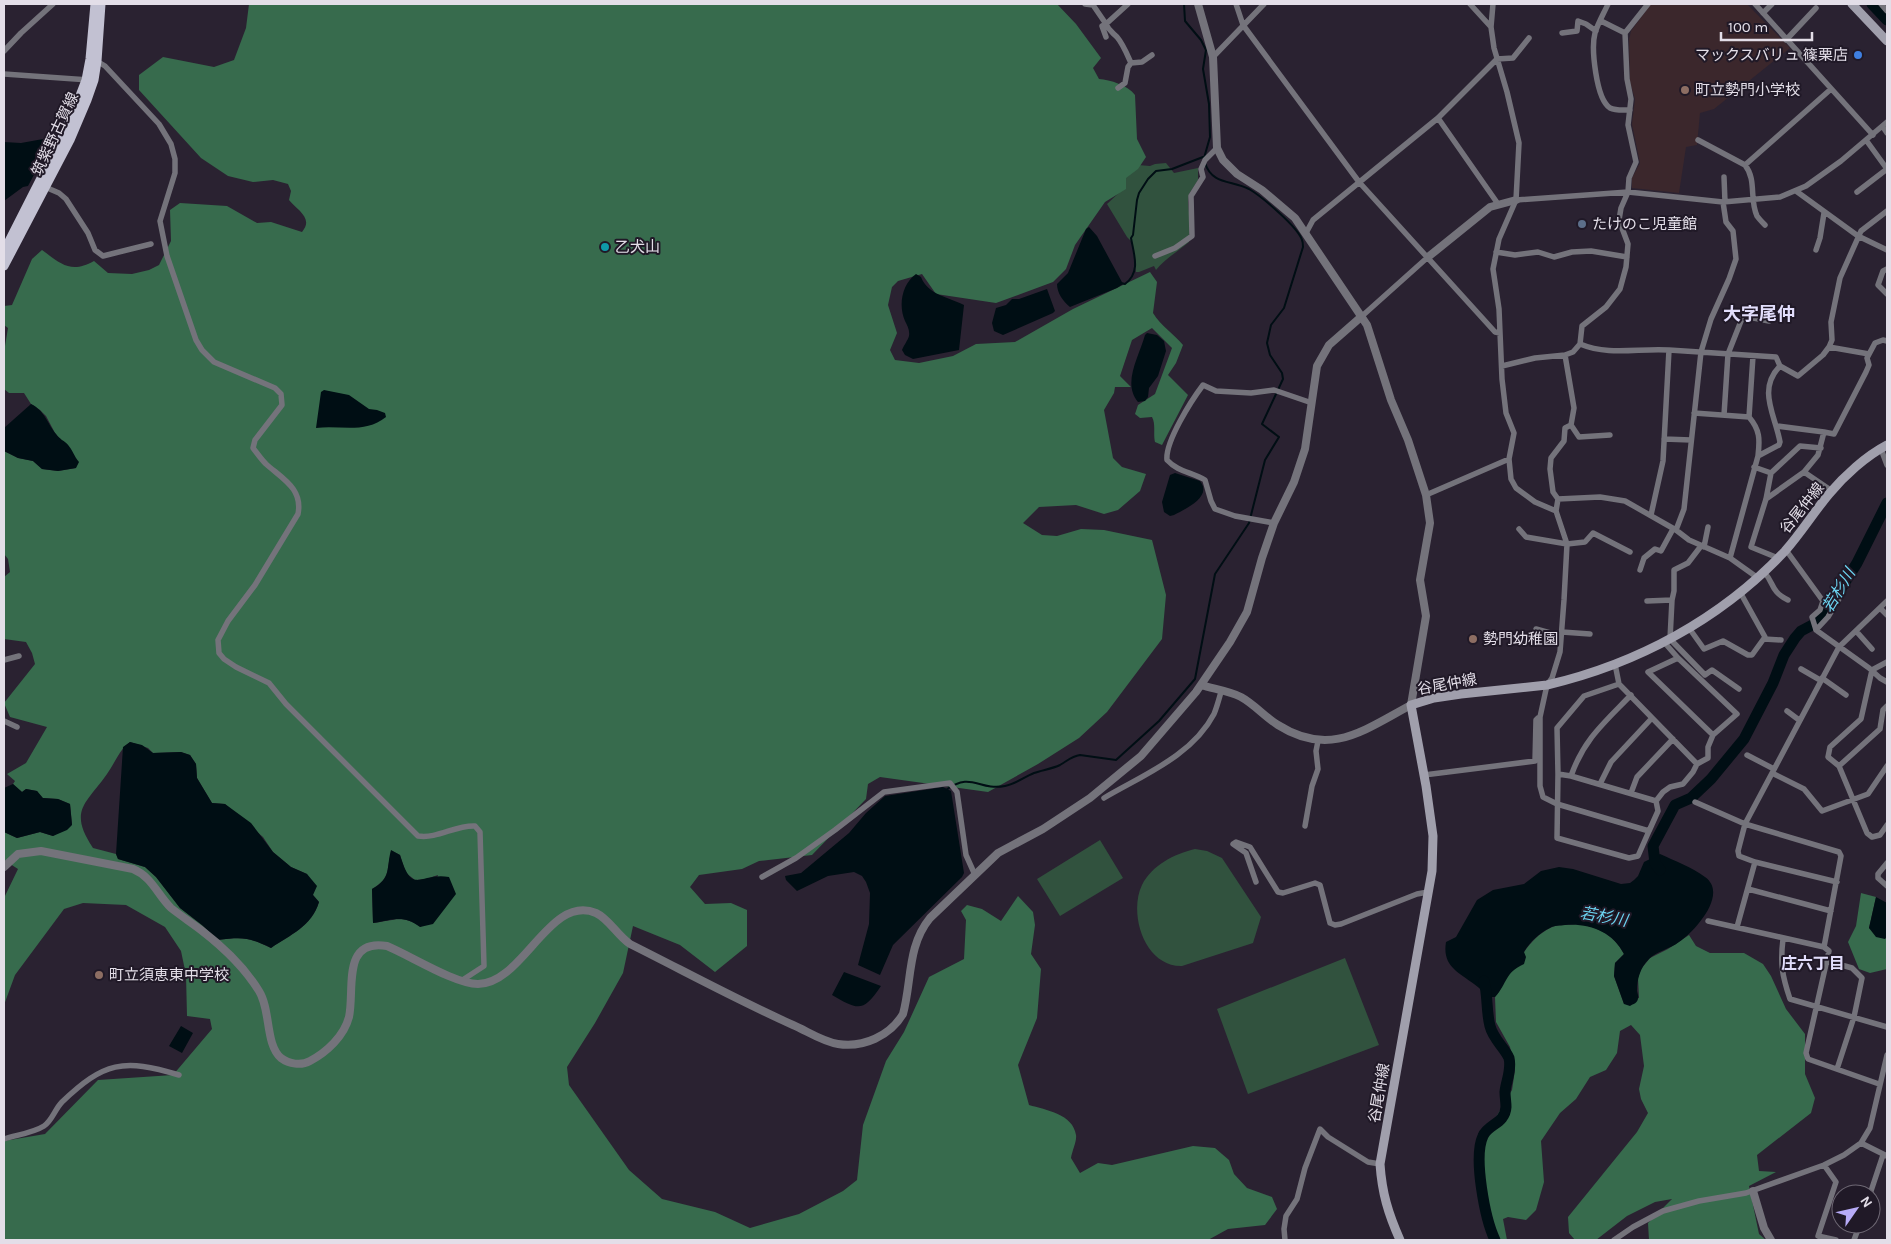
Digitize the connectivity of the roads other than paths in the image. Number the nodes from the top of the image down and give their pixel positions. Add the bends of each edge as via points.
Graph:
1 (53, 4) edge
2 (95, 4) edge
3 (101, 4) edge
4 (1085, 4) edge
5 (1128, 4) edge
6 (1198, 4) edge
7 (1236, 4) edge
8 (1264, 4) edge
9 (1470, 4) edge
10 (1493, 4) edge
11 (1608, 4) edge
12 (1648, 4) edge
13 (1755, 4) edge
14 (1772, 4) edge
15 (1852, 4) edge
16 (1881, 4) edge
17 (1816, 8) dead end
18 (1887, 11) edge
19 (1763, 13) junction
20 (1601, 21) junction
21 (1106, 24) junction
22 (1243, 25) junction
23 (1491, 28) junction
24 (1596, 31) junction
25 (1562, 33) dead end
26 (1625, 34) junction
27 (1106, 37) dead end
28 (1529, 38) dead end
29 (1786, 40) junction
30 (1887, 41) edge
31 (4, 51) edge
32 (1152, 55) dead end
33 (1214, 57) junction
34 (1497, 59) junction
35 (94, 60) junction
36 (1131, 63) junction
37 (4, 74) edge
38 (90, 80) junction
39 (1118, 88) dead end
40 (1831, 89) junction
41 (1630, 110) junction
42 (1438, 118) junction
43 (1885, 125) edge
44 (1887, 133) edge
45 (1873, 135) junction
46 (1698, 140) dead end
47 (1866, 140) junction
48 (1217, 148) junction
49 (1745, 166) junction
50 (1887, 169) edge
51 (1724, 177) dead end
52 (1359, 182) junction
53 (45, 187) junction
54 (1796, 191) junction
55 (1628, 192) junction
56 (1857, 192) dead end
57 (1516, 200) junction
58 (1754, 200) junction
59 (1724, 202) junction
60 (1498, 204) junction
61 (1887, 211) edge
62 (1824, 213) junction
63 (1765, 225) dead end
64 (1306, 233) junction
65 (1858, 236) junction
66 (151, 244) dead end
67 (1816, 250) dead end
68 (1887, 250) edge
69 (4, 251) edge
70 (1496, 252) junction
71 (1155, 256) dead end
72 (1428, 257) junction
73 (1627, 257) junction
74 (4, 266) edge
75 (1887, 269) edge
76 (1887, 294) edge
77 (1362, 318) junction
78 (1769, 321) dead end
79 (1500, 333) junction
80 (1887, 341) edge
81 (1580, 344) junction
82 (1829, 347) junction
83 (1669, 350) junction
84 (1701, 352) junction
85 (1728, 354) junction
86 (1869, 354) junction
87 (1565, 355) junction
88 (1753, 356) junction
89 (1502, 366) junction
90 (1780, 366) junction
91 (1312, 403) junction
92 (1694, 414) junction
93 (1724, 415) junction
94 (1749, 417) junction
95 (1570, 425) junction
96 (1777, 426) junction
97 (1824, 432) junction
98 (1610, 435) dead end
99 (1664, 438) junction
100 (1690, 440) junction
101 (1884, 447) edge
102 (1821, 448) junction
103 (1758, 456) junction
104 (1509, 459) junction
105 (1887, 465) edge
106 (1754, 467) junction
107 (1804, 472) junction
108 (1771, 473) junction
109 (1832, 491) junction
110 (1426, 495) junction
111 (1558, 499) junction
112 (1766, 499) junction
113 (1556, 511) junction
114 (1651, 515) junction
115 (1274, 523) junction
116 (1708, 527) dead end
117 (1519, 529) dead end
118 (1675, 530) junction
119 (1567, 544) junction
120 (1703, 546) junction
121 (1786, 550) junction
122 (1630, 552) dead end
123 (1730, 558) junction
124 (1778, 558) junction
125 (1640, 570) dead end
126 (1761, 575) junction
127 (1740, 592) junction
128 (1843, 592) dead end
129 (1672, 600) junction
130 (1788, 600) dead end
131 (1887, 601) edge
132 (1647, 602) dead end
133 (1880, 608) junction
134 (1887, 615) edge
135 (1689, 628) junction
136 (1536, 629) dead end
137 (1816, 630) junction
138 (1856, 631) junction
139 (1561, 634) junction
140 (1590, 634) dead end
141 (1764, 639) junction
142 (1667, 640) junction
143 (1781, 640) dead end
144 (1839, 647) junction
145 (1872, 649) dead end
146 (19, 656) dead end
147 (1678, 658) junction
148 (4, 660) edge
149 (1887, 662) edge
150 (1615, 664) junction
151 (1801, 669) dead end
152 (1872, 670) junction
153 (1821, 679) junction
154 (1887, 682) edge
155 (1201, 684) junction
156 (1619, 684) junction
157 (1547, 685) junction
158 (1739, 689) dead end
159 (1222, 692) junction
160 (1846, 695) dead end
161 (1631, 696) junction
162 (1411, 704) junction
163 (1887, 706) edge
164 (1787, 711) dead end
165 (1540, 717) junction
166 (1652, 718) junction
167 (1799, 720) junction
168 (4, 721) edge
169 (17, 727) dead end
170 (1713, 735) junction
171 (1673, 739) junction
172 (1318, 741) junction
173 (1748, 755) dead end
174 (1697, 764) junction
175 (1839, 766) junction
176 (1887, 766) edge
177 (1773, 771) junction
178 (1558, 774) junction
179 (1424, 775) junction
180 (1571, 776) junction
181 (1600, 784) junction
182 (1630, 793) junction
183 (1104, 798) dead end
184 (1656, 800) junction
185 (1854, 800) junction
186 (1695, 802) dead end
187 (1557, 804) junction
188 (1745, 824) junction
189 (1887, 825) edge
190 (1305, 826) dead end
191 (1649, 831) junction
192 (1755, 862) junction
193 (1887, 863) edge
194 (4, 867) edge
195 (975, 875) junction
196 (762, 877) dead end
197 (1256, 882) dead end
198 (1837, 882) junction
199 (1887, 886) edge
200 (1748, 889) junction
201 (1428, 892) junction
202 (1831, 911) junction
203 (1708, 920) dead end
204 (1737, 927) junction
205 (1783, 939) junction
206 (1824, 948) junction
207 (1827, 960) junction
208 (461, 981) junction
209 (1818, 1006) junction
210 (1854, 1017) junction
211 (1887, 1027) edge
212 (1887, 1055) edge
213 (1837, 1069) junction
214 (179, 1075) dead end
215 (1879, 1084) junction
216 (4, 1139) edge
217 (1861, 1143) junction
218 (1885, 1155) edge
219 (1380, 1164) junction
220 (1824, 1165) junction
221 (1874, 1184) edge
222 (1753, 1191) junction
223 (1285, 1240) edge
224 (1400, 1240) edge
225 (1614, 1240) edge
226 (1771, 1240) edge
227 (1836, 1240) edge

1 - 31 street
2 - 35 main road, 筑紫野古賀線
3 - 35 main road, 筑紫野古賀線
4 - 21 street via 1094,5
5 - 21 street
6 - 33 street
7 - 22 street
8 - 22 street
9 - 23 street
10 - 23 street
11 - 20 street
12 - 26 street
13 - 19 street
14 - 19 street
15 - 30 main road
16 - 18 street
17 - 29 street
19 - 29 street
20 - 24 street
20 - 26 street
21 - 27 street via 1102,26
21 - 36 street
22 - 33 street
22 - 52 street
23 - 34 street
24 - 25 street via 1578,21 1577,31
24 - 41 street via 1599,91 1608,107
26 - 41 street
28 - 34 street via 1513,58
29 - 40 street
32 - 36 street via 1142,62
33 - 48 street
34 - 42 street
34 - 57 street via 1518,144
35 - 38 main road, 筑紫野古賀線
35 - 208 street via 105,66 159,124 171,144 175,173 160,221 189,321 202,350 214,362 275,388 281,394 282,405 255,440 253,448 290,485 300,504 298,514 255,585 228,621 218,640 219,653 224,660 272,685 286,704 418,836 434,836 468,825 475,826 480,832 484,966
36 - 39 street via 1125,83
37 - 38 street
38 - 53 main road, 筑紫野古賀線 via 70,140
38 - 69 main road, 筑紫野古賀線
40 - 45 street
40 - 49 street
41 - 55 street via 1628,125 1636,162 1629,178
42 - 52 street
42 - 60 street
43 - 44 street
43 - 45 street
45 - 47 street
46 - 49 street
47 - 50 street
47 - 54 street
48 - 64 street via 1227,165 1285,208
48 - 71 street via 1205,160 1201,169 1203,176 1192,196 1192,236
49 - 58 street via 1751,174
50 - 56 street
51 - 59 street
52 - 64 street via 1313,220
52 - 72 street
53 - 66 street via 66,199 95,250 103,256
53 - 74 main road, 筑紫野古賀線
54 - 58 street via 1780,197
54 - 62 street
55 - 57 street
55 - 59 street
55 - 73 street via 1619,220 1628,244
57 - 60 street
57 - 70 street
58 - 59 street
58 - 63 street via 1758,216
59 - 84 street via 1726,222 1733,232 1736,260 1710,319
60 - 72 street via 1477,216
61 - 65 street
62 - 65 street
62 - 67 street
64 - 77 street
65 - 68 street
65 - 82 street via 1840,278
70 - 73 street via 1515,255 1538,252 1554,257 1591,251
70 - 79 street via 1493,269
72 - 77 street
72 - 79 street via 1495,332
73 - 81 street via 1620,289 1606,307 1582,326
75 - 76 street via 1883,271 1878,285
77 - 91 street via 1334,341 1322,356 1314,378
77 - 110 street
78 - 85 street via 1743,316
79 - 89 street
80 - 86 street via 1875,343
81 - 83 street via 1599,351
81 - 87 street
82 - 86 street
82 - 90 street via 1798,376
83 - 84 street
83 - 99 street
84 - 85 street
84 - 92 street
85 - 88 street
85 - 93 street
86 - 97 street via 1866,372 1834,434
87 - 89 street
87 - 95 street via 1574,408
88 - 90 street via 1776,357
88 - 94 street
89 - 104 street via 1506,413 1514,433
90 - 96 street via 1772,374 1767,393
91 - 115 street via 1303,455 1288,497
91 - 115 street via 1274,390 1252,393 1216,391 1202,385 1167,450 1167,460 1172,466 1205,480 1215,509
92 - 93 street
92 - 100 street
93 - 94 street
94 - 103 street via 1760,438
95 - 98 street via 1579,437
95 - 111 street via 1564,428 1564,441 1551,458 1550,479
96 - 97 street
96 - 103 street via 1779,445
97 - 102 street
99 - 100 street
99 - 114 street via 1663,461
100 - 118 street via 1684,509
101 - 105 street
101 - 109 main road, 谷尾仲線
102 - 107 street
102 - 108 street via 1800,446
103 - 106 street
104 - 110 street
104 - 113 street via 1511,479 1516,488 1535,502
106 - 108 street
106 - 123 street
107 - 109 street
107 - 112 street
108 - 112 street
109 - 121 main road, 谷尾仲線
110 - 162 street via 1430,523 1420,580 1426,616
111 - 113 street
111 - 114 street via 1625,501
112 - 124 street via 1751,547
113 - 119 street
114 - 118 street
115 - 155 street via 1247,612
116 - 120 street
117 - 119 street via 1526,537
118 - 120 street
118 - 125 street via 1661,551 1655,549 1644,558
119 - 122 street via 1585,542 1593,533
119 - 139 street
120 - 123 street
120 - 129 street via 1688,563 1674,570
121 - 124 main road, 谷尾仲線
121 - 137 street via 1823,601 1820,610 1812,617
123 - 126 street
124 - 126 main road, 谷尾仲線
126 - 127 main road, 谷尾仲線
126 - 130 street via 1769,578 1775,591
127 - 135 main road, 谷尾仲線
127 - 141 street
128 - 137 street
129 - 132 street
129 - 142 street
131 - 133 street
133 - 134 street
133 - 138 street
135 - 141 street via 1704,648 1723,641 1748,655 1752,655
135 - 142 main road, 谷尾仲線
136 - 139 street
137 - 144 street
138 - 144 street
138 - 145 street
139 - 140 street
139 - 157 street via 1560,652
141 - 143 street
142 - 147 street
142 - 150 main road, 谷尾仲線
142 - 158 street via 1705,675 1712,670
144 - 152 street
144 - 153 street
146 - 148 street
147 - 170 street via 1736,714
147 - 170 street via 1648,672
149 - 152 street
150 - 156 street
150 - 157 main road, 谷尾仲線
151 - 153 street
152 - 154 street
152 - 175 street via 1861,719 1830,747 1828,757
153 - 160 street
153 - 167 street
155 - 159 street
155 - 195 street via 1141,756 1090,798 998,853
156 - 161 street
156 - 178 street via 1584,696 1557,728
157 - 162 main road, 谷尾仲線 via 1461,694
157 - 165 street
159 - 172 street via 1241,697 1297,736
159 - 183 street via 1214,714 1194,741 1172,760
161 - 166 street
161 - 180 street via 1588,739
162 - 172 street via 1356,734
162 - 179 main road, 谷尾仲線
163 - 175 street via 1883,710 1880,729
164 - 167 street
165 - 179 street via 1536,720 1535,761
165 - 187 street via 1540,786 1543,797
166 - 171 street
166 - 181 street via 1611,762
167 - 177 street
168 - 169 street
170 - 174 street via 1708,758
171 - 174 street
171 - 182 street via 1637,777
172 - 190 street via 1318,769
173 - 177 street
174 - 184 street via 1682,784 1670,787
175 - 185 street
176 - 185 street via 1868,794
177 - 185 street via 1804,789 1822,811
177 - 188 street
178 - 180 street
178 - 187 street
179 - 201 main road, 谷尾仲線 via 1433,836
180 - 181 street
181 - 182 street
182 - 184 street
184 - 191 street via 1658,811
185 - 189 street via 1867,833 1872,837 1880,835
186 - 188 street
187 - 191 street
187 - 191 street via 1557,838 1584,846 1629,858 1638,856
188 - 192 street via 1739,856
188 - 198 street via 1839,852
192 - 198 street
192 - 200 street
193 - 199 street via 1878,874
194 - 208 street via 18,854 41,851 141,872 171,908 218,944 254,983 265,1002 274,1049 290,1063 306,1063 314,1059 339,1038 349,1018 354,960 363,950 387,946
195 - 196 street via 966,855 957,792 950,783 884,792 828,836
195 - 208 street via 924,926 914,946 905,1006 898,1023 865,1042 838,1044 758,1009 630,944 604,918 587,910 569,912 562,917 501,977 479,984
197 - 201 street via 1246,853 1233,844 1236,842 1250,847 1278,892 1320,884 1330,923 1335,925
198 - 202 street
200 - 202 street
200 - 204 street
201 - 219 main road, 谷尾仲線
202 - 206 street
203 - 204 street
204 - 205 street
205 - 206 street
205 - 209 street via 1782,976 1790,999
206 - 207 street via 1829,951
207 - 209 street
207 - 210 street via 1852,968 1862,978
209 - 210 street
209 - 213 street via 1806,1053 1808,1059
210 - 211 street
210 - 213 street
212 - 215 street
213 - 215 street
214 - 216 street via 127,1065 105,1069 61,1103 44,1126
215 - 217 street via 1870,1128
217 - 218 street
217 - 220 street
218 - 221 street
219 - 223 street via 1368,1162 1320,1129 1297,1199 1286,1216
219 - 224 main road, 谷尾仲線 via 1387,1211
220 - 222 street
220 - 227 street via 1836,1182 1818,1236
222 - 225 street via 1663,1211
222 - 226 street

